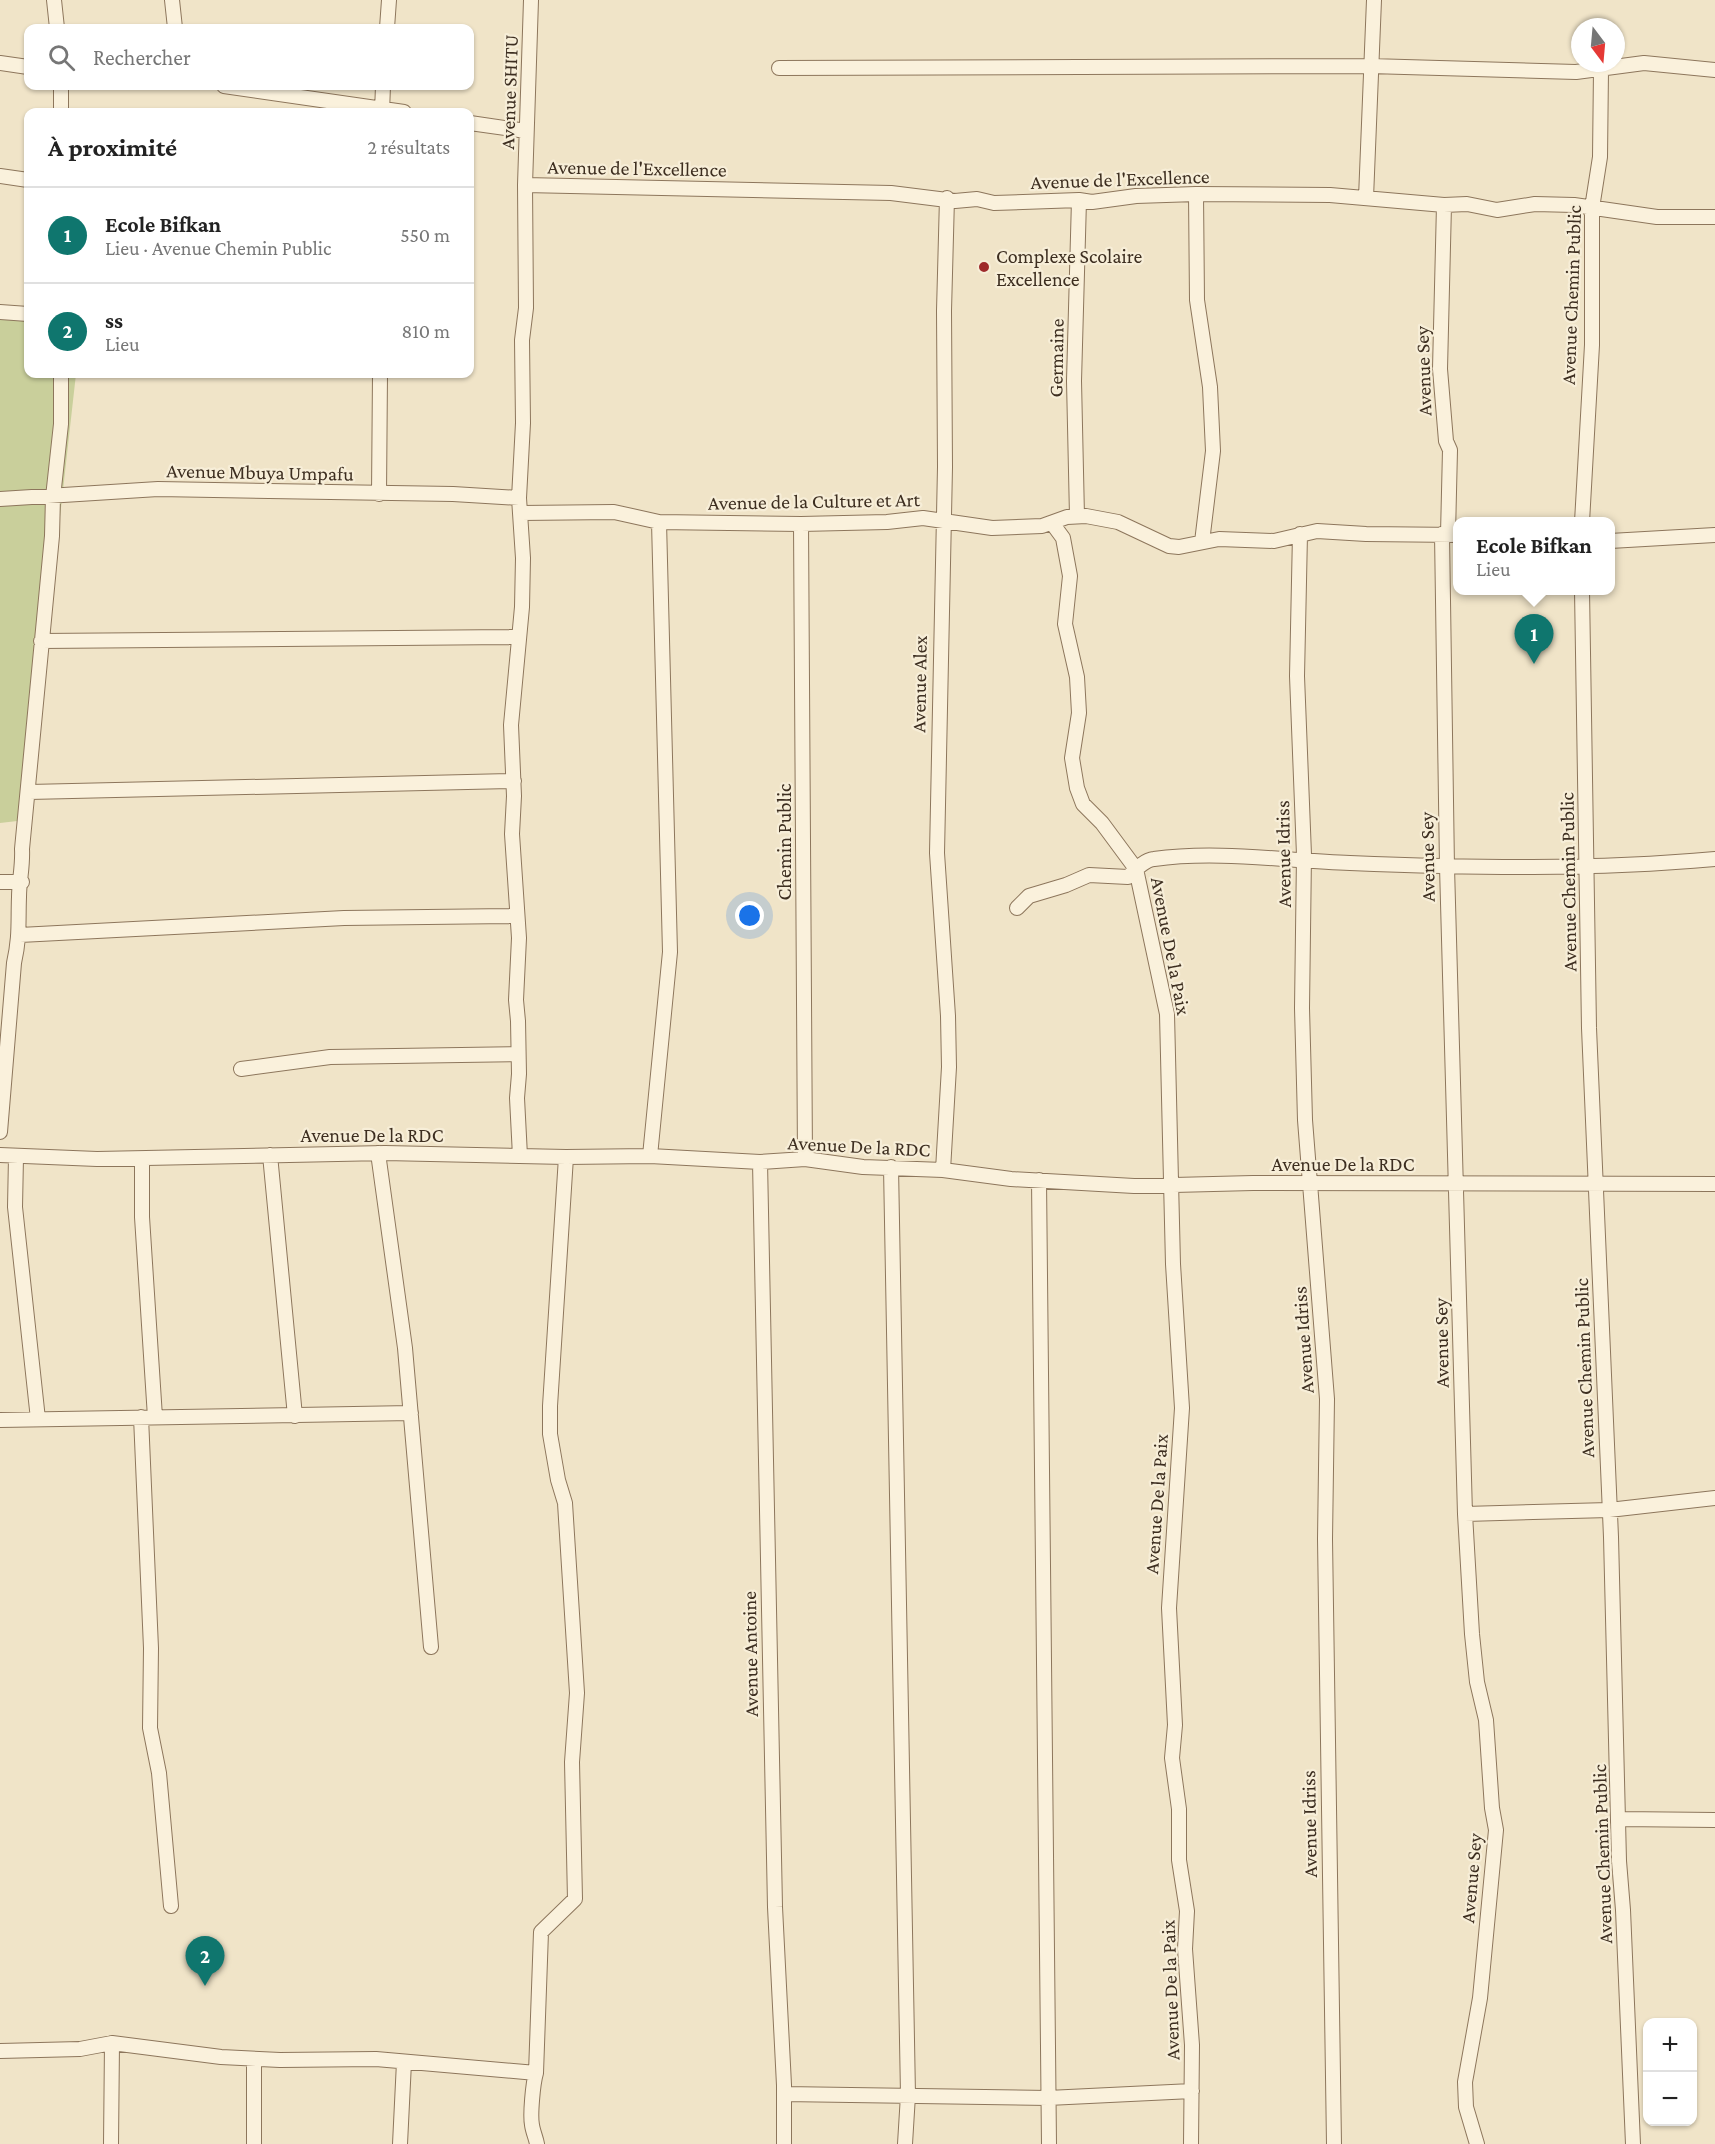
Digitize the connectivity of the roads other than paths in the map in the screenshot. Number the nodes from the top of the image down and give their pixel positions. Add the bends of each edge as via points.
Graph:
1 (54, 0) edge
2 (172, 0) edge
3 (389, 0) edge
4 (531, 0) edge
5 (1374, 0) edge
6 (57, 24) edge
7 (175, 24) edge
8 (387, 24) edge
9 (0, 63) edge
10 (24, 66) edge
11 (1370, 66) junction
12 (1625, 66) edge
13 (780, 68) dead end
14 (1715, 70) edge
15 (1571, 71) edge
16 (1601, 72) edge
17 (61, 90) edge
18 (249, 90) edge
19 (383, 90) edge
20 (61, 108) edge
21 (363, 108) edge
22 (382, 108) edge
23 (474, 124) edge
24 (526, 131) junction
25 (0, 176) edge
26 (24, 179) edge
27 (525, 185) junction
28 (1196, 194) junction
29 (947, 198) junction
30 (1366, 198) junction
31 (1079, 200) junction
32 (1444, 205) junction
33 (1592, 208) junction
34 (1715, 217) edge
35 (0, 312) edge
36 (24, 314) edge
37 (61, 378) edge
38 (380, 378) edge
39 (379, 494) junction
40 (53, 497) junction
41 (519, 498) junction
42 (0, 499) edge
43 (521, 513) junction
44 (1077, 516) junction
45 (1582, 517) edge
46 (942, 521) junction
47 (659, 522) junction
48 (1053, 523) junction
49 (801, 524) junction
50 (1300, 534) junction
51 (1449, 534) edge
52 (1715, 535) edge
53 (1615, 541) edge
54 (1202, 542) junction
55 (1582, 595) edge
56 (518, 637) junction
57 (42, 641) junction
58 (514, 781) junction
59 (29, 792) junction
60 (1715, 859) edge
61 (1304, 862) junction
62 (1588, 865) junction
63 (1447, 867) junction
64 (1136, 869) junction
65 (0, 882) edge
66 (22, 882) junction
67 (1017, 908) dead end
68 (517, 916) junction
69 (20, 935) junction
70 (518, 1054) junction
71 (241, 1070) dead end
72 (0, 1132) edge
73 (378, 1153) junction
74 (0, 1155) edge
75 (270, 1155) junction
76 (520, 1156) junction
77 (650, 1156) junction
78 (16, 1157) junction
79 (567, 1157) junction
80 (142, 1159) junction
81 (806, 1160) junction
82 (760, 1162) junction
83 (891, 1167) junction
84 (944, 1170) junction
85 (1039, 1180) junction
86 (1312, 1183) junction
87 (1457, 1184) junction
88 (1715, 1184) edge
89 (1171, 1185) junction
90 (1597, 1185) junction
91 (411, 1413) junction
92 (295, 1416) junction
93 (141, 1417) junction
94 (155, 1417) junction
95 (38, 1419) junction
96 (0, 1420) edge
97 (1715, 1498) edge
98 (1609, 1510) junction
99 (1465, 1514) junction
100 (431, 1647) dead end
101 (1618, 1820) junction
102 (1715, 1820) edge
103 (171, 1906) dead end
104 (112, 2043) junction
105 (0, 2051) edge
106 (254, 2059) junction
107 (404, 2062) junction
108 (536, 2073) junction
109 (1192, 2091) junction
110 (784, 2094) junction
111 (908, 2096) junction
112 (1048, 2098) junction
113 (111, 2144) edge
114 (254, 2144) edge
115 (400, 2144) edge
116 (537, 2144) edge
117 (784, 2144) edge
118 (905, 2144) edge
119 (1049, 2144) edge
120 (1191, 2144) edge
121 (1334, 2144) edge
122 (1478, 2144) edge
123 (1633, 2144) edge

1 - 6 street
2 - 7 street
3 - 8 street
4 - 24 street, Avenue SHITU
5 - 11 street
9 - 10 street
11 - 13 street
11 - 15 street
11 - 30 street
12 - 14 street via 1644,63
16 - 33 street, Avenue Chemin Public via 1600,158
17 - 20 street
18 - 21 street
19 - 22 street
23 - 24 street
24 - 27 street, Avenue SHITU
25 - 26 street
27 - 29 street, Avenue de l'Excellence via 891,193
27 - 41 street, Avenue SHITU via 526,308
28 - 30 street, Avenue de l'Excellence
28 - 31 street, Avenue de l'Excellence
28 - 54 street via 1197,292 1210,387 1213,451
29 - 31 street, Avenue de l'Excellence via 994,203
29 - 46 street, Avenue Alex
30 - 32 street, Avenue de l'Excellence
31 - 44 street, Germaine via 1074,381
32 - 33 street, Avenue de l'Excellence via 1467,204 1497,210 1535,204
32 - 51 street, Avenue Sey via 1440,369 1450,450
33 - 34 street, Avenue de l'Excellence via 1657,217
33 - 45 street, Avenue Chemin Public via 1592,345
35 - 36 street
37 - 40 street via 61,424
38 - 39 street
39 - 40 street, Avenue Mbuya Umpafu via 158,489
39 - 41 street, Avenue Mbuya Umpafu
40 - 42 street, Avenue Mbuya Umpafu
40 - 57 street
41 - 43 street, Avenue SHITU
43 - 47 street, Avenue de la Culture et Art via 614,512
43 - 56 street, Avenue SHITU via 522,607
44 - 48 street, Avenue de la Culture et Art
44 - 54 street, Avenue de la Culture et Art via 1118,522 1169,546 1188,547
46 - 48 street, Avenue de la Culture et Art via 992,528
46 - 49 street, Avenue de la Culture et Art via 923,518
46 - 84 street, Avenue Alex via 937,853 948,1016
47 - 49 street, Avenue de la Culture et Art
47 - 77 street via 670,952
48 - 64 street via 1064,538 1070,576 1065,624 1077,677 1079,713 1072,758 1077,788 1083,804
49 - 81 street, Chemin Public
50 - 51 street, Avenue de la Culture et Art
50 - 54 street, Avenue de la Culture et Art via 1274,541
50 - 61 street, Avenue Idriss via 1297,676
51 - 63 street, Avenue Sey
52 - 53 street
55 - 62 street, Avenue Chemin Public
56 - 57 street
56 - 58 street, Avenue SHITU via 511,725
57 - 59 street
58 - 59 street
58 - 68 street, Avenue SHITU via 512,834
59 - 66 street
60 - 62 street via 1656,865
61 - 63 street
61 - 64 street via 1266,857 1151,859
61 - 86 street, Avenue Idriss via 1302,1008 1305,1120
62 - 63 street
62 - 90 street, Avenue Chemin Public via 1589,1028
63 - 87 street, Avenue Sey
64 - 67 street via 1128,877 1089,875 1029,896
64 - 89 street, Avenue De la Paix via 1167,1014
65 - 66 street
66 - 69 street
68 - 69 street via 344,918
68 - 70 street, Avenue SHITU
69 - 72 street via 14,963
70 - 71 street via 330,1057
70 - 76 street, Avenue SHITU
73 - 75 street, Avenue De la RDC
73 - 76 street, Avenue De la RDC
73 - 91 street
74 - 78 street, Avenue De la RDC
75 - 80 street, Avenue De la RDC
75 - 92 street
76 - 79 street, Avenue De la RDC
77 - 79 street, Avenue De la RDC
77 - 82 street, Avenue De la RDC
78 - 80 street, Avenue De la RDC
78 - 95 street via 15,1207
79 - 108 street via 550,1434 566,1503 577,1681 572,1761 575,1899 541,1932
80 - 94 street
81 - 82 street, Avenue De la RDC
81 - 83 street, Avenue De la RDC
82 - 110 street, Avenue Antoine via 775,1907
83 - 84 street, Avenue De la RDC
83 - 111 street
84 - 85 street, Avenue De la RDC
85 - 89 street, Avenue De la RDC
85 - 112 street
86 - 87 street, Avenue De la RDC
86 - 89 street, Avenue De la RDC
86 - 121 street, Avenue Idriss via 1327,1399 1325,1539
87 - 90 street, Avenue De la RDC
87 - 99 street, Avenue Sey
88 - 90 street, Avenue De la RDC
89 - 109 street, Avenue De la Paix via 1182,1408 1169,1608 1172,1758 1187,1911 1185,1949
90 - 98 street, Avenue Chemin Public
91 - 92 street
91 - 100 street
92 - 94 street
93 - 94 street
93 - 95 street
93 - 103 street via 151,1648 150,1728 159,1773
95 - 96 street
97 - 98 street
98 - 99 street
98 - 101 street, Avenue Chemin Public
99 - 122 street, Avenue Sey via 1472,1634 1486,1720 1496,1830 1479,1998 1465,2082 1466,2107
101 - 102 street
101 - 123 street, Avenue Chemin Public
104 - 105 street via 80,2049
104 - 106 street
104 - 113 street
106 - 107 street
106 - 114 street
107 - 108 street
107 - 115 street
108 - 116 street via 531,2089 531,2124
109 - 112 street
109 - 120 street, Avenue De la Paix
110 - 111 street
110 - 117 street, Avenue Antoine
111 - 112 street
111 - 118 street
112 - 119 street

